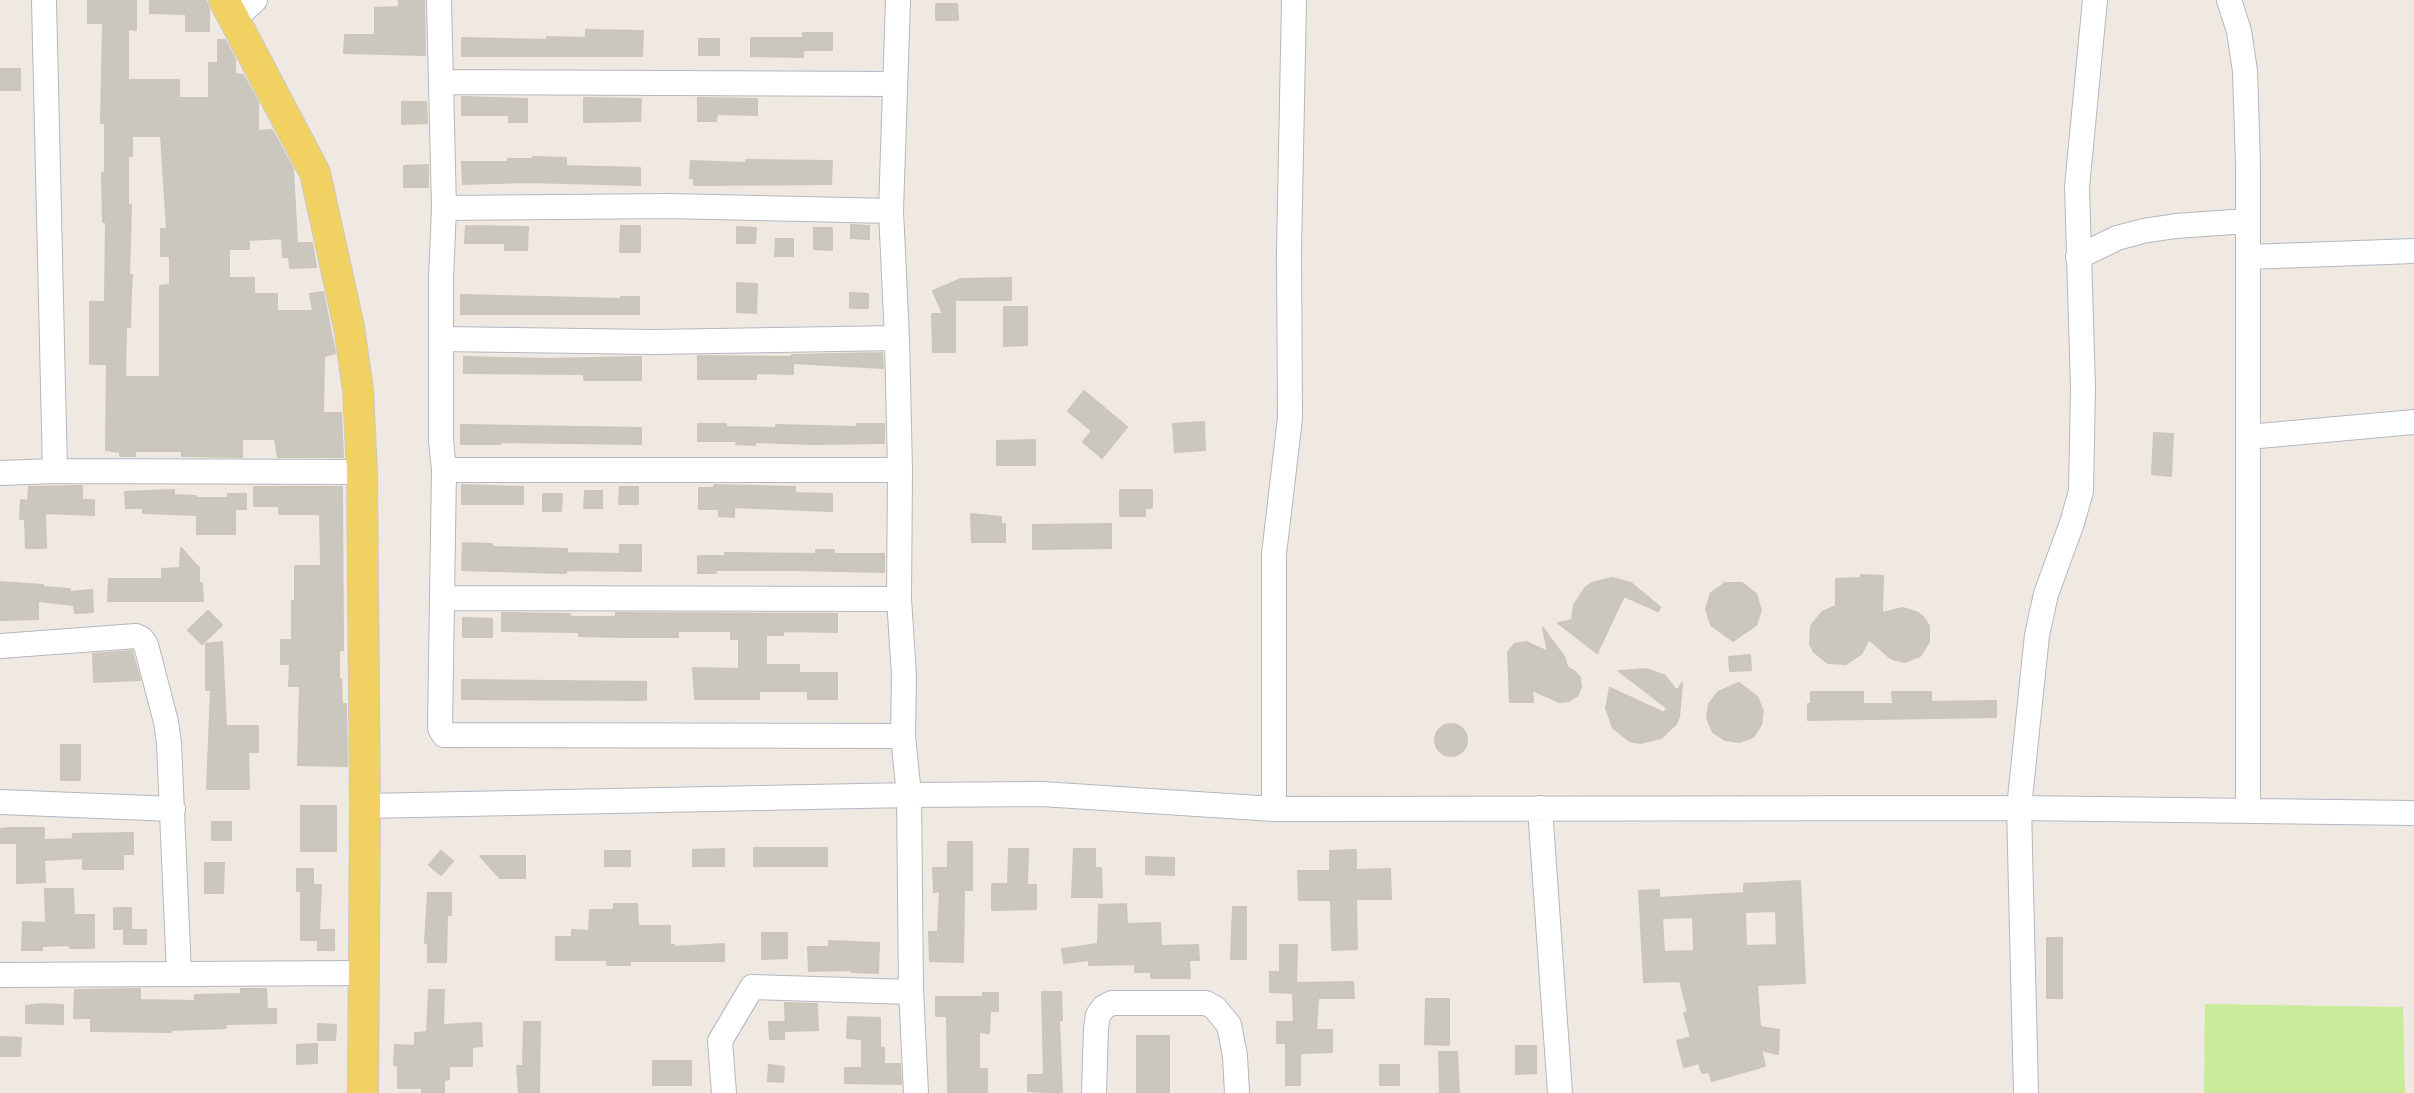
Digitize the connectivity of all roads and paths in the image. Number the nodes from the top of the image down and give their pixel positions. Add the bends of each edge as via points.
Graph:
1 (44, 0) edge
2 (439, 0) edge
3 (898, 0) edge
4 (1294, 0) edge
5 (2095, 0) edge
6 (2229, 0) edge
7 (238, 6) edge
8 (443, 82) junction
9 (894, 84) junction
10 (444, 208) junction
11 (891, 211) junction
12 (2247, 221) junction
13 (2414, 251) edge
14 (2078, 257) junction
15 (2248, 257) junction
16 (897, 338) junction
17 (442, 339) junction
18 (2414, 422) edge
19 (2248, 437) junction
20 (444, 470) junction
21 (900, 470) junction
22 (55, 471) junction
23 (362, 472) junction
24 (0, 473) edge
25 (443, 598) junction
26 (899, 599) junction
27 (0, 646) edge
28 (903, 736) junction
29 (909, 795) junction
30 (0, 802) edge
31 (365, 806) junction
32 (1540, 808) junction
33 (2019, 808) junction
34 (173, 809) junction
35 (1274, 809) junction
36 (2248, 811) junction
37 (2414, 813) edge
38 (363, 973) junction
39 (179, 974) junction
40 (0, 975) edge
41 (911, 992) junction
42 (363, 1093) edge
43 (724, 1093) edge
44 (916, 1093) edge
45 (1094, 1093) edge
46 (1237, 1093) edge
47 (1560, 1093) edge
48 (2026, 1093) edge

1 - 22 street
2 - 8 street
3 - 9 street
4 - 35 street via 1290,418 1274,554
5 - 14 street via 2077,187
6 - 12 street via 2245,71
7 - 23 main road via 315,173 349,327
8 - 9 street
8 - 10 street
9 - 11 street
10 - 11 street
10 - 17 street
11 - 16 street
12 - 14 street via 2143,231
12 - 15 street
13 - 15 street
14 - 33 street via 2081,491 2037,635
15 - 19 street
16 - 17 street
16 - 21 street
17 - 20 street
18 - 19 street
19 - 36 street
20 - 21 street
20 - 25 street
21 - 26 street
22 - 23 street
22 - 24 street
23 - 31 main road
25 - 26 street
25 - 28 street via 444,735
26 - 28 street
27 - 34 street via 142,639 166,722
28 - 29 street
29 - 31 street
29 - 35 street via 1042,794
29 - 41 street
30 - 34 street
31 - 38 main road
32 - 33 street
32 - 35 street
32 - 47 street
33 - 36 street
33 - 48 street
34 - 39 street
36 - 37 street
38 - 39 street
38 - 42 main road
39 - 40 street
41 - 43 street via 752,987 720,1041
41 - 44 street
45 - 46 street via 1098,1015 1112,1003 1206,1003 1215,1008 1229,1025

